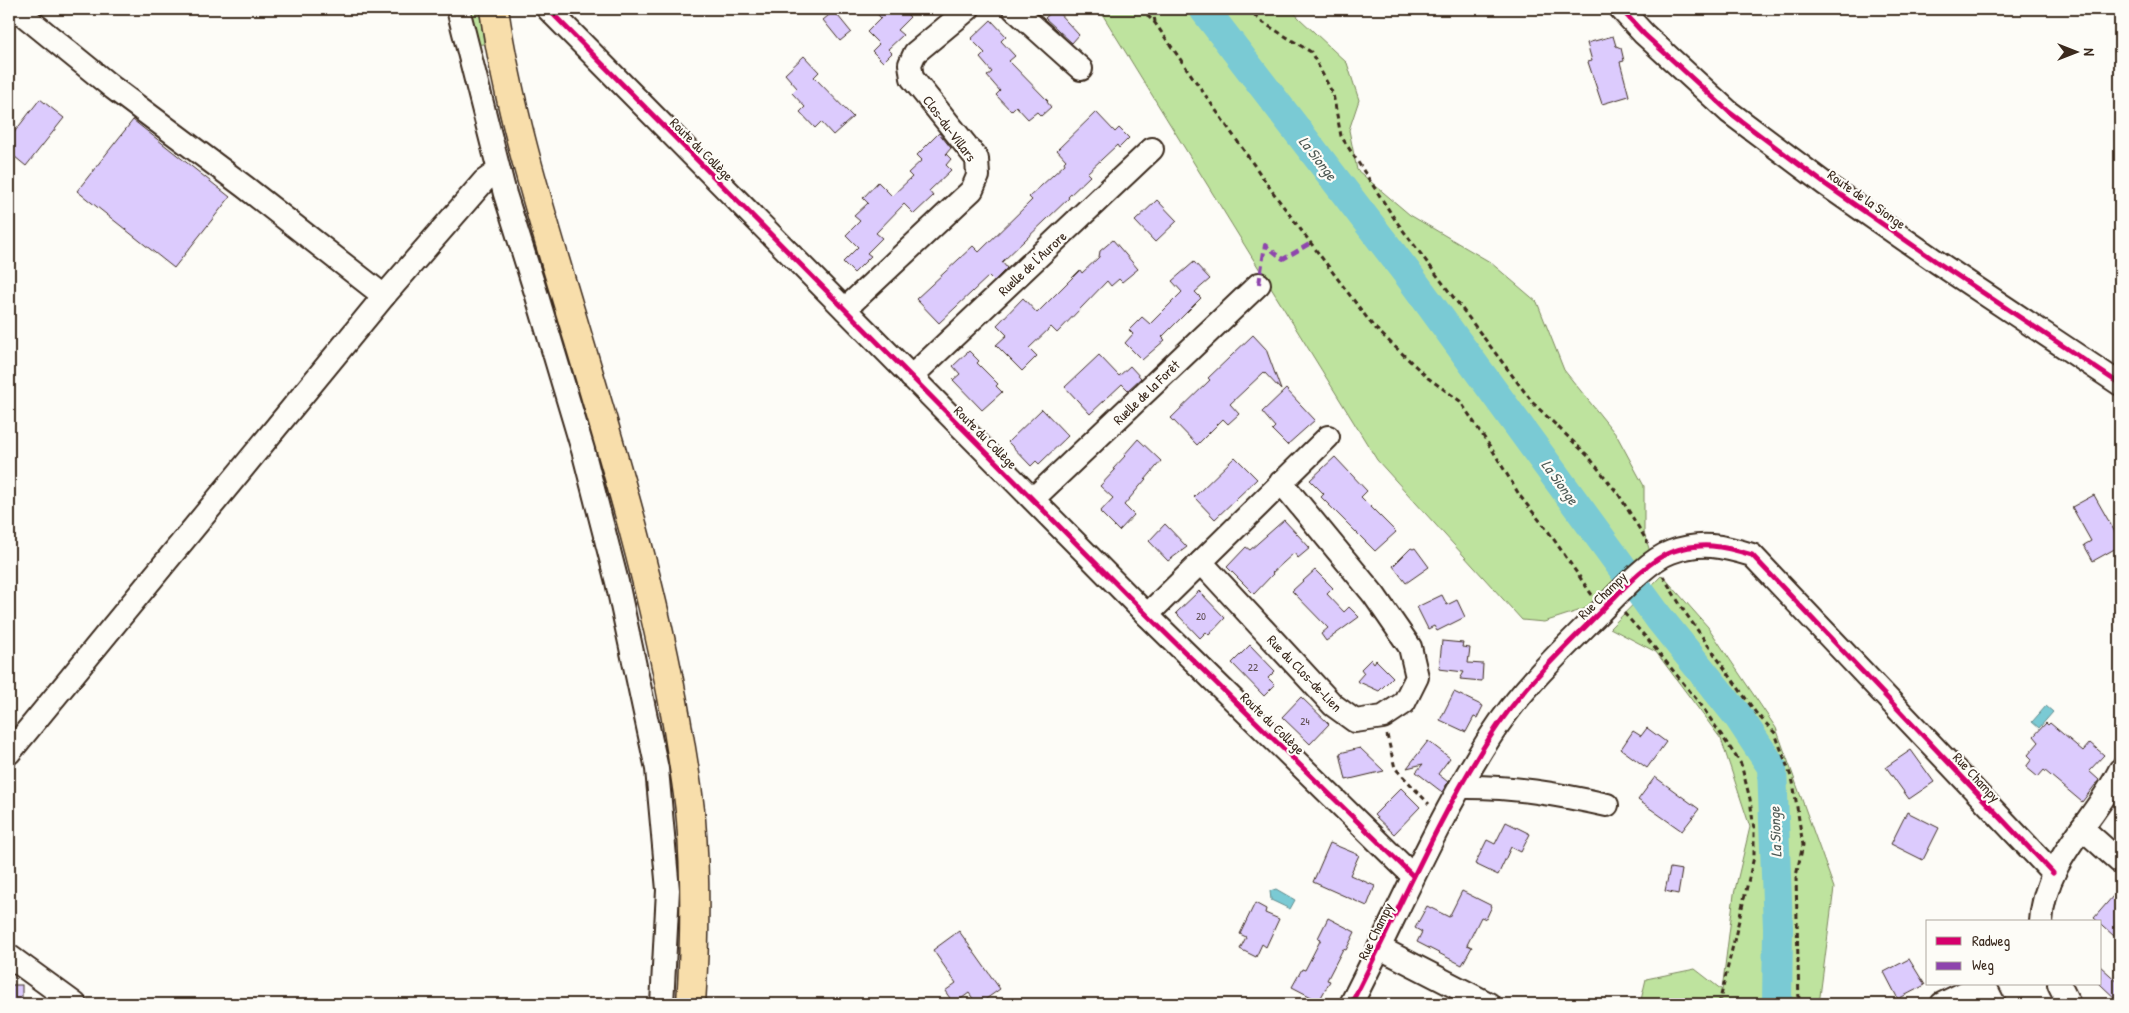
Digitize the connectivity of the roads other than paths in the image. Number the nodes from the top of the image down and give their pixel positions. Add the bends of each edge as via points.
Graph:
1 (16, 9) edge
2 (458, 9) edge
3 (494, 9) edge
4 (968, 9) edge
5 (1014, 9) edge
6 (1621, 9) edge
7 (553, 14) edge
8 (1081, 69) dead end
9 (1152, 149) dead end
10 (498, 171) junction
11 (1259, 284) dead end
12 (384, 296) junction
13 (845, 309) junction
14 (911, 377) junction
15 (2120, 384) edge
16 (1328, 437) dead end
17 (1281, 482) junction
18 (1033, 499) junction
19 (1201, 562) junction
20 (1148, 615) junction
21 (9, 753) edge
22 (2120, 770) edge
23 (1460, 787) junction
24 (1607, 806) dead end
25 (2082, 828) junction
26 (2120, 862) edge
27 (2052, 873) junction
28 (1413, 876) junction
29 (2041, 920) edge
30 (1380, 948) junction
31 (9, 956) edge
32 (1980, 986) edge
33 (1985, 986) edge
34 (2060, 986) edge
35 (75, 1004) edge
36 (662, 1004) edge
37 (691, 1004) edge
38 (1351, 1004) edge
39 (1489, 1004) edge
40 (1942, 1004) edge
41 (1994, 1004) edge
42 (2069, 1004) edge

1 - 12 street via 113,88
2 - 10 street
3 - 37 highway via 512,96 551,247 616,464 659,626 691,818 694,893
4 - 13 street, Clos-du-Villars via 915,53 910,64 912,78 976,159 978,176 972,190
5 - 8 street
6 - 15 street, Route de la Sionge via 1729,112 1921,251
7 - 13 street, Route du Collège
9 - 14 street, Ruelle de l'Aurore
10 - 12 street via 484,181
10 - 36 street via 583,450 617,582 658,769 668,890
11 - 18 street, Ruelle de la Forêt
12 - 21 street
13 - 14 street, Route du Collège
14 - 18 street, Route du Collège
16 - 17 street
17 - 19 street
17 - 19 street, Rue du Clos-de-Lien via 1374,595 1410,647 1417,677 1404,703 1383,717 1355,721 1332,705
18 - 20 street, Route du Collège
19 - 20 street
20 - 28 street, Route du Collège
22 - 25 street
23 - 24 street via 1534,791
23 - 27 street, Rue Champy via 1491,735 1540,671 1611,605 1672,552 1693,546 1722,546 1752,555
23 - 28 street, Rue Champy
25 - 26 street
25 - 27 street
27 - 29 street via 2045,892
28 - 30 street, Rue Champy
30 - 38 street, Rue Champy
30 - 39 street
31 - 35 street
32 - 40 street
33 - 41 street
34 - 42 street

